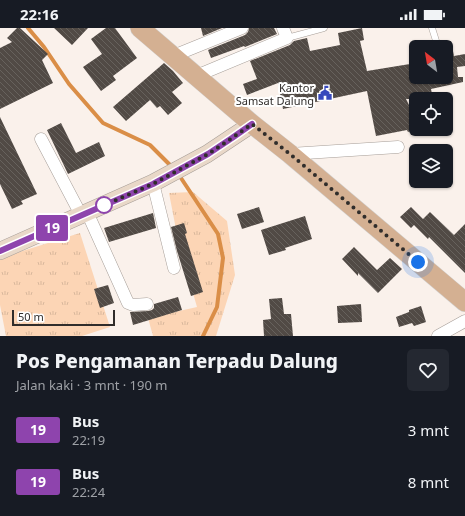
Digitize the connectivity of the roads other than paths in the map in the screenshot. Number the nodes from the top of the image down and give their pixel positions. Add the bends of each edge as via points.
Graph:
1 (140, 28) edge
2 (242, 28) edge
3 (324, 28) edge
4 (432, 28) edge
5 (285, 33) edge
6 (436, 40) edge
7 (173, 56) junction
8 (196, 76) junction
9 (252, 124) junction
10 (41, 139) dead end
11 (398, 148) dead end
12 (290, 154) junction
13 (153, 184) junction
14 (84, 214) junction
15 (0, 251) edge
16 (174, 268) dead end
17 (465, 302) edge
18 (147, 304) dead end
19 (465, 321) edge
20 (438, 336) edge

1 - 7 main road
2 - 7 street
3 - 5 lane
4 - 6 lane
5 - 8 street
7 - 8 main road
8 - 9 main road
9 - 12 main road
9 - 13 street via 208,154
10 - 14 street
11 - 12 street
12 - 17 main road
13 - 14 street
13 - 16 street
14 - 15 street
14 - 18 street via 128,302 133,305
19 - 20 street

